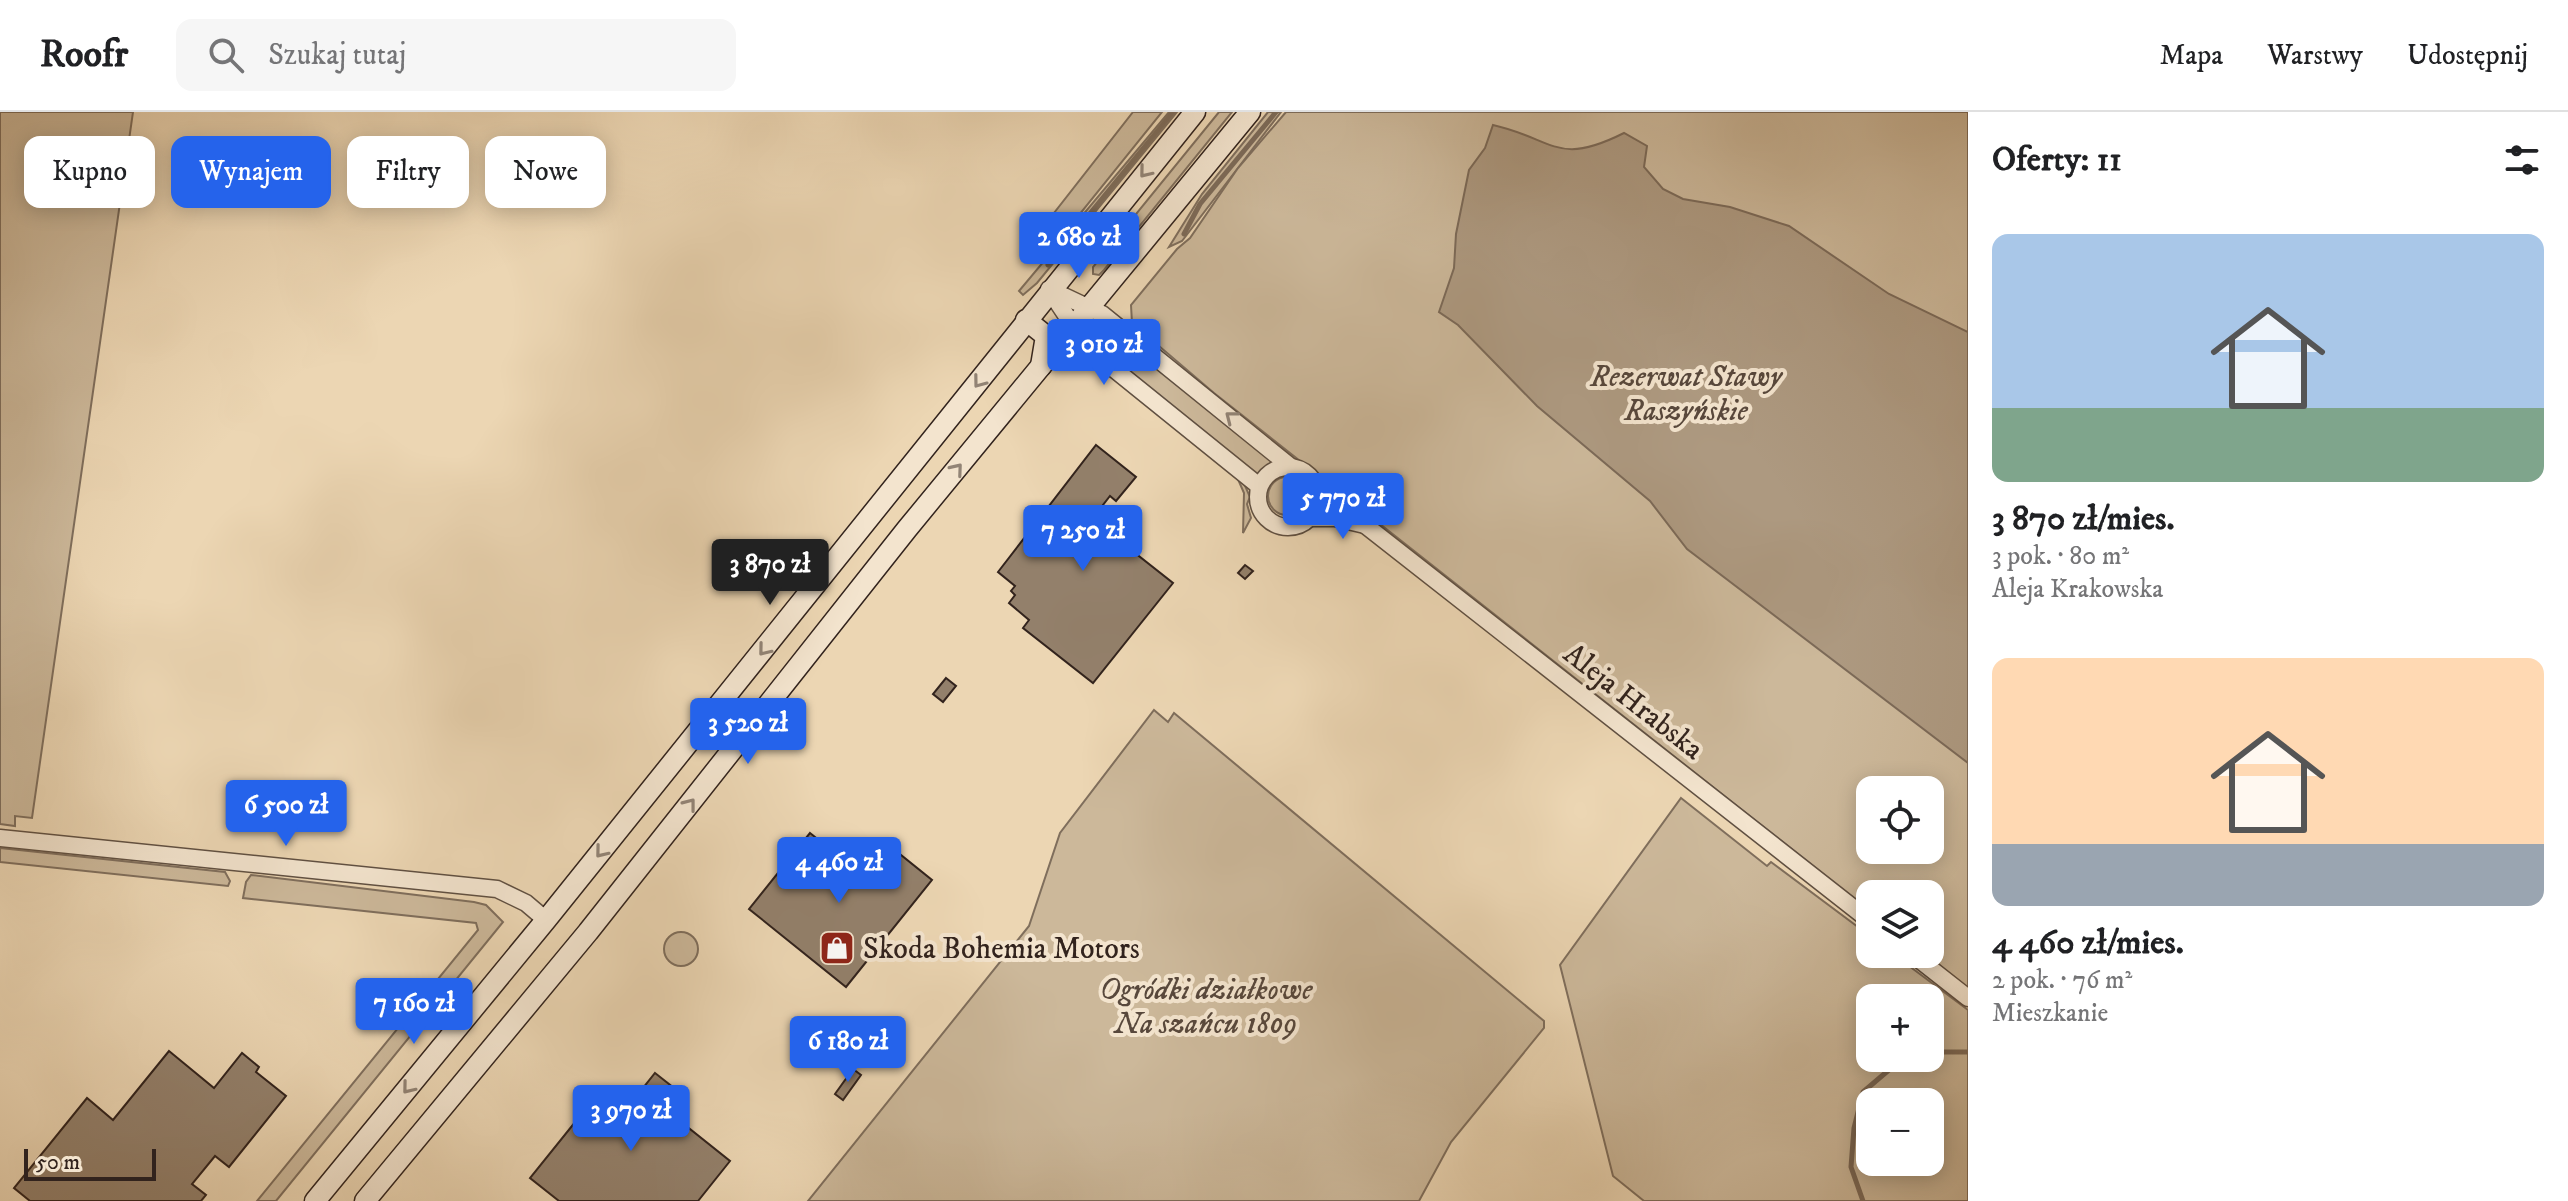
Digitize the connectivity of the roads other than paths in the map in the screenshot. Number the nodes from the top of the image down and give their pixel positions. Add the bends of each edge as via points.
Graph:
1 (1195, 112) edge
2 (1250, 112) edge
3 (1049, 289) junction
4 (1093, 308) junction
5 (1026, 320) junction
6 (1075, 328) junction
7 (1041, 368) junction
8 (1291, 467) junction
9 (1259, 486) junction
10 (1317, 489) junction
11 (1310, 518) junction
12 (1365, 525) junction
13 (0, 838) edge
14 (1856, 910) edge
15 (546, 920) junction
16 (1930, 968) edge
17 (1968, 998) edge
18 (315, 1201) edge
19 (365, 1201) edge

1 -> 3 main road
2 - 4 main road
3 - 4 street
3 - 5 main road
3 - 6 street
4 - 6 main road
8 -> 4 street
5 - 7 main road via 1046,336
5 -> 15 main road
6 - 7 main road
6 - 9 street via 1088,348
19 -> 7 main road
8 - 9 street via 1270,472
8 - 10 street via 1308,475
9 - 11 street via 1259,508 1269,521 1290,527
10 - 11 street
10 - 12 street, Aleja Hrabska via 1355,512
11 - 12 street, Aleja Hrabska
12 - 14 street, Aleja Hrabska
13 - 15 street via 497,889
15 -> 18 main road
16 - 17 street

